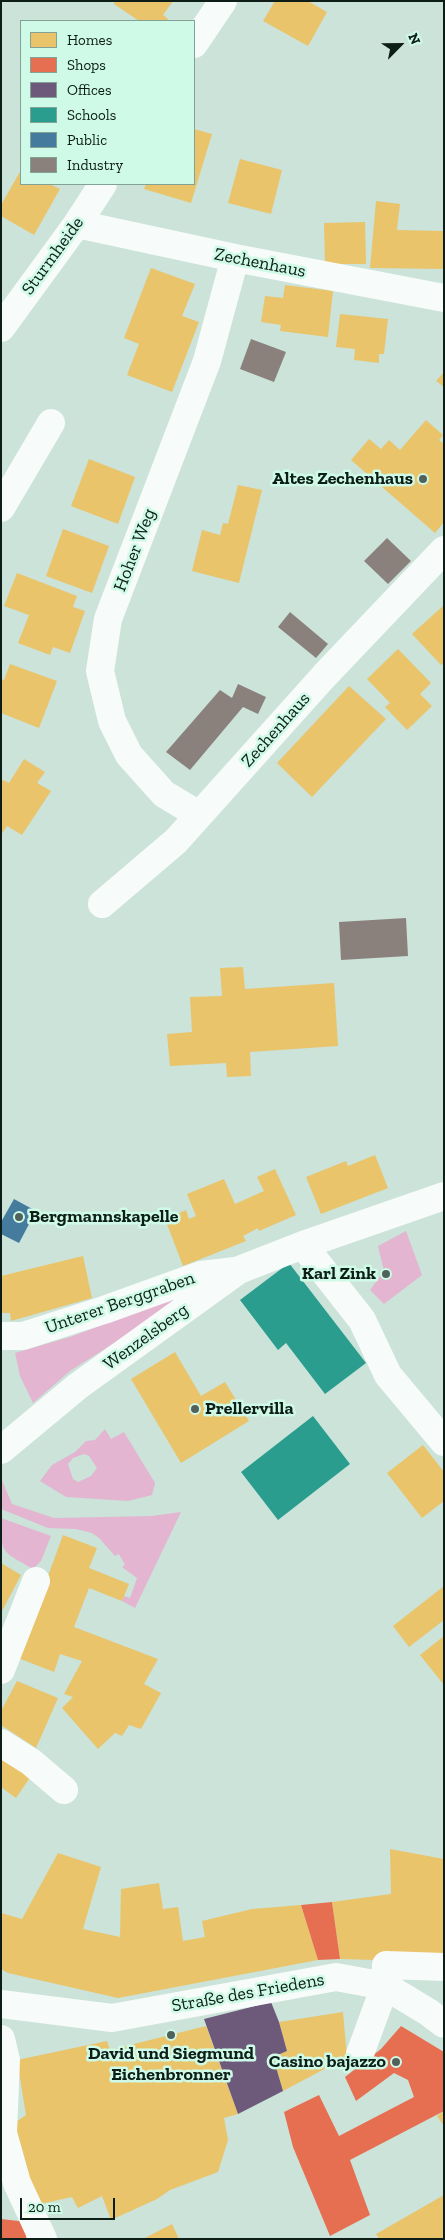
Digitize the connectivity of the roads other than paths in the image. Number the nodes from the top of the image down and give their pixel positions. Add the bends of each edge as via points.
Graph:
1 (223, 1) edge
2 (195, 43) edge
3 (102, 185) edge
4 (77, 224) junction
5 (236, 258) junction
6 (444, 298) edge
7 (1, 328) edge
8 (51, 423) dead end
9 (1, 508) edge
10 (444, 550) edge
11 (199, 815) junction
12 (102, 904) dead end
13 (444, 1196) edge
14 (303, 1245) junction
15 (239, 1270) junction
16 (1, 1336) edge
17 (444, 1442) edge
18 (1, 1450) edge
19 (36, 1581) dead end
20 (1, 1670) edge
21 (1, 1743) edge
22 (64, 1790) dead end
23 (444, 1967) edge
24 (385, 1986) junction
25 (5, 2004) edge
26 (440, 2011) edge
27 (1, 2040) edge
28 (360, 2054) dead end
29 (43, 2239) edge

1 - 2 street
3 - 4 street, Sturmheide
4 - 5 street, Zechenhaus
4 - 7 street, Sturmheide
5 - 6 street, Zechenhaus
5 - 11 street, Hoher Weg via 206,361 108,619 100,671 112,721 129,754 164,794
8 - 9 street
10 - 11 street, Zechenhaus
11 - 12 street, Zechenhaus via 176,841
13 - 14 street, Wenzelsberg
14 - 15 street, Wenzelsberg
14 - 17 street via 362,1320 388,1376
15 - 16 street, Unterer Berggraben via 201,1275 23,1336
15 - 18 street, Wenzelsberg via 78,1386
19 - 20 street
21 - 22 street via 31,1762
23 - 24 street via 386,1965
24 - 25 street, Straße des Friedens via 336,1977 112,2018
24 - 26 street, Straße des Friedens
24 - 28 street
27 - 29 street via 6,2060 3,2133 17,2183

